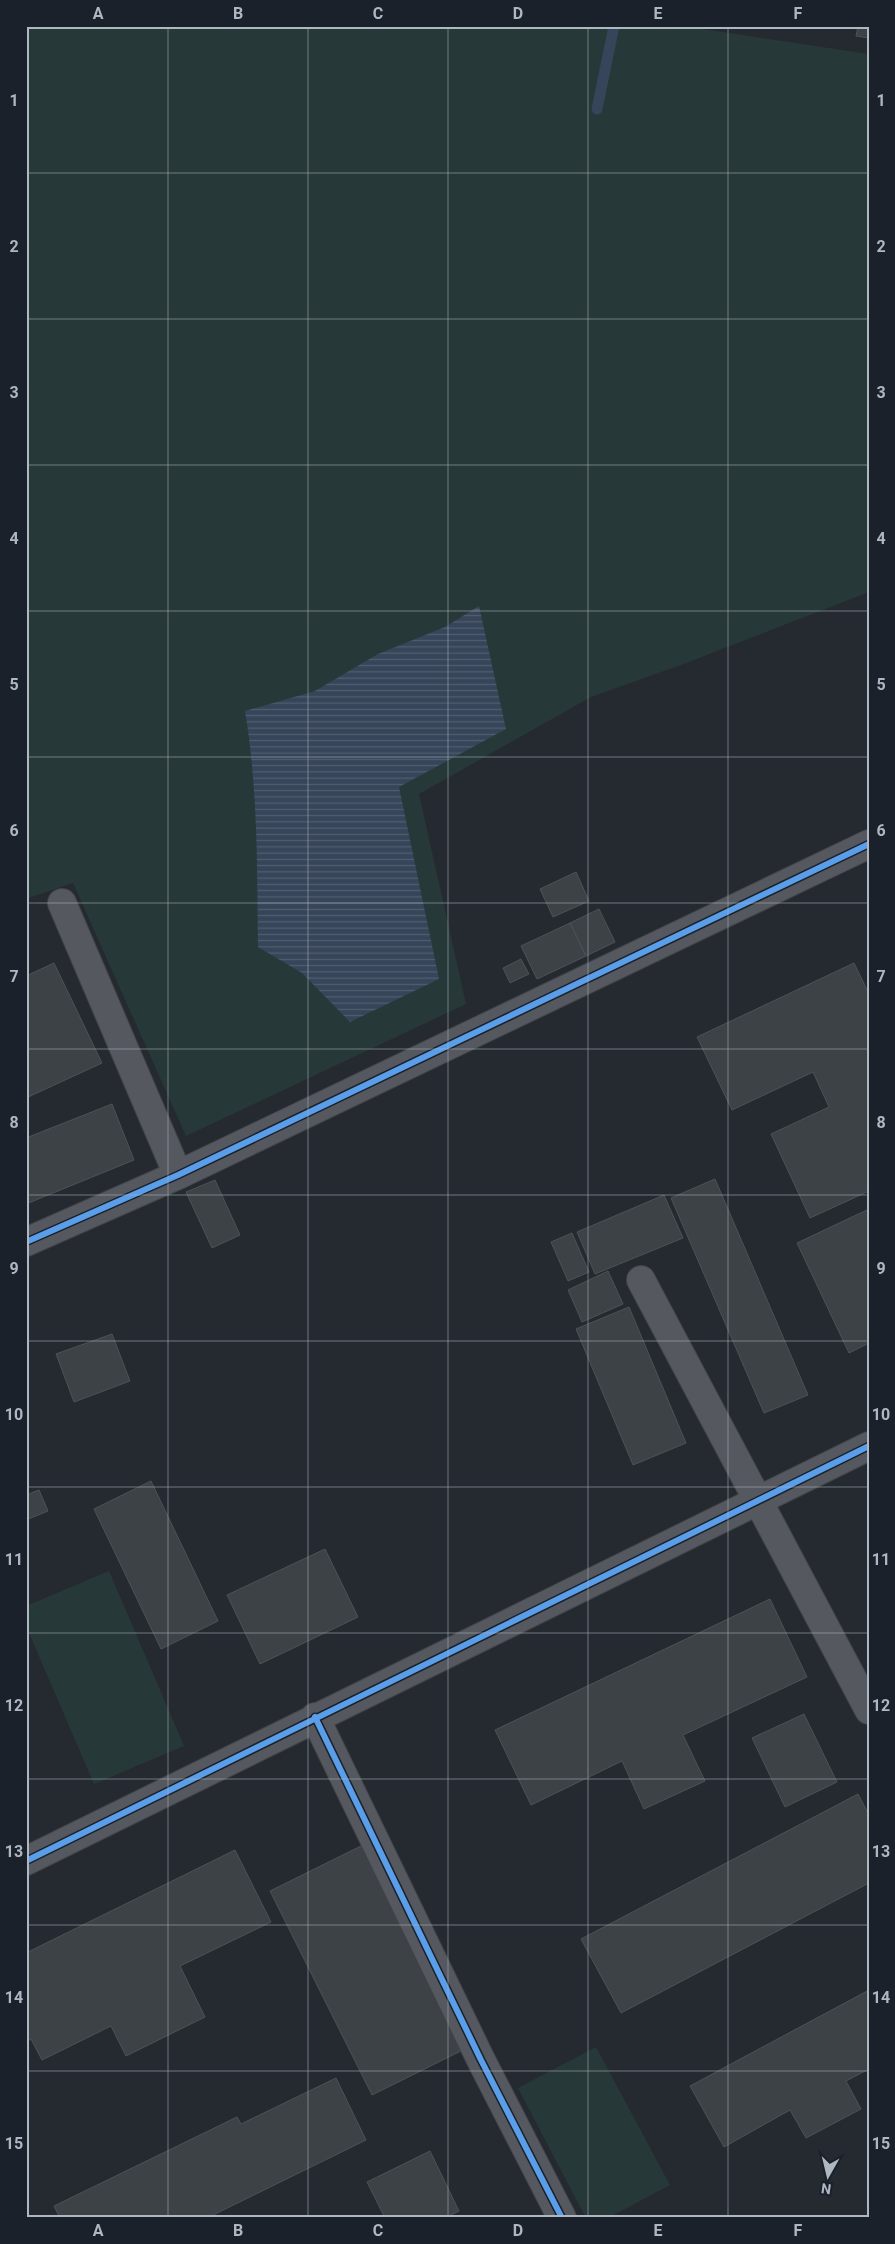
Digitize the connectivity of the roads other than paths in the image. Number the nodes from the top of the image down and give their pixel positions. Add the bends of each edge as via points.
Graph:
1 (869, 844) edge
2 (62, 902) dead end
3 (178, 1175) junction
4 (26, 1242) edge
5 (641, 1280) dead end
6 (869, 1446) edge
7 (760, 1500) junction
8 (869, 1710) edge
9 (315, 1718) junction
10 (26, 1861) edge
11 (562, 2218) edge

1 - 3 street
2 - 3 street
3 - 4 street
5 - 7 street
6 - 7 street
7 - 8 street
7 - 9 street
9 - 10 street
9 - 11 street via 481,2060

